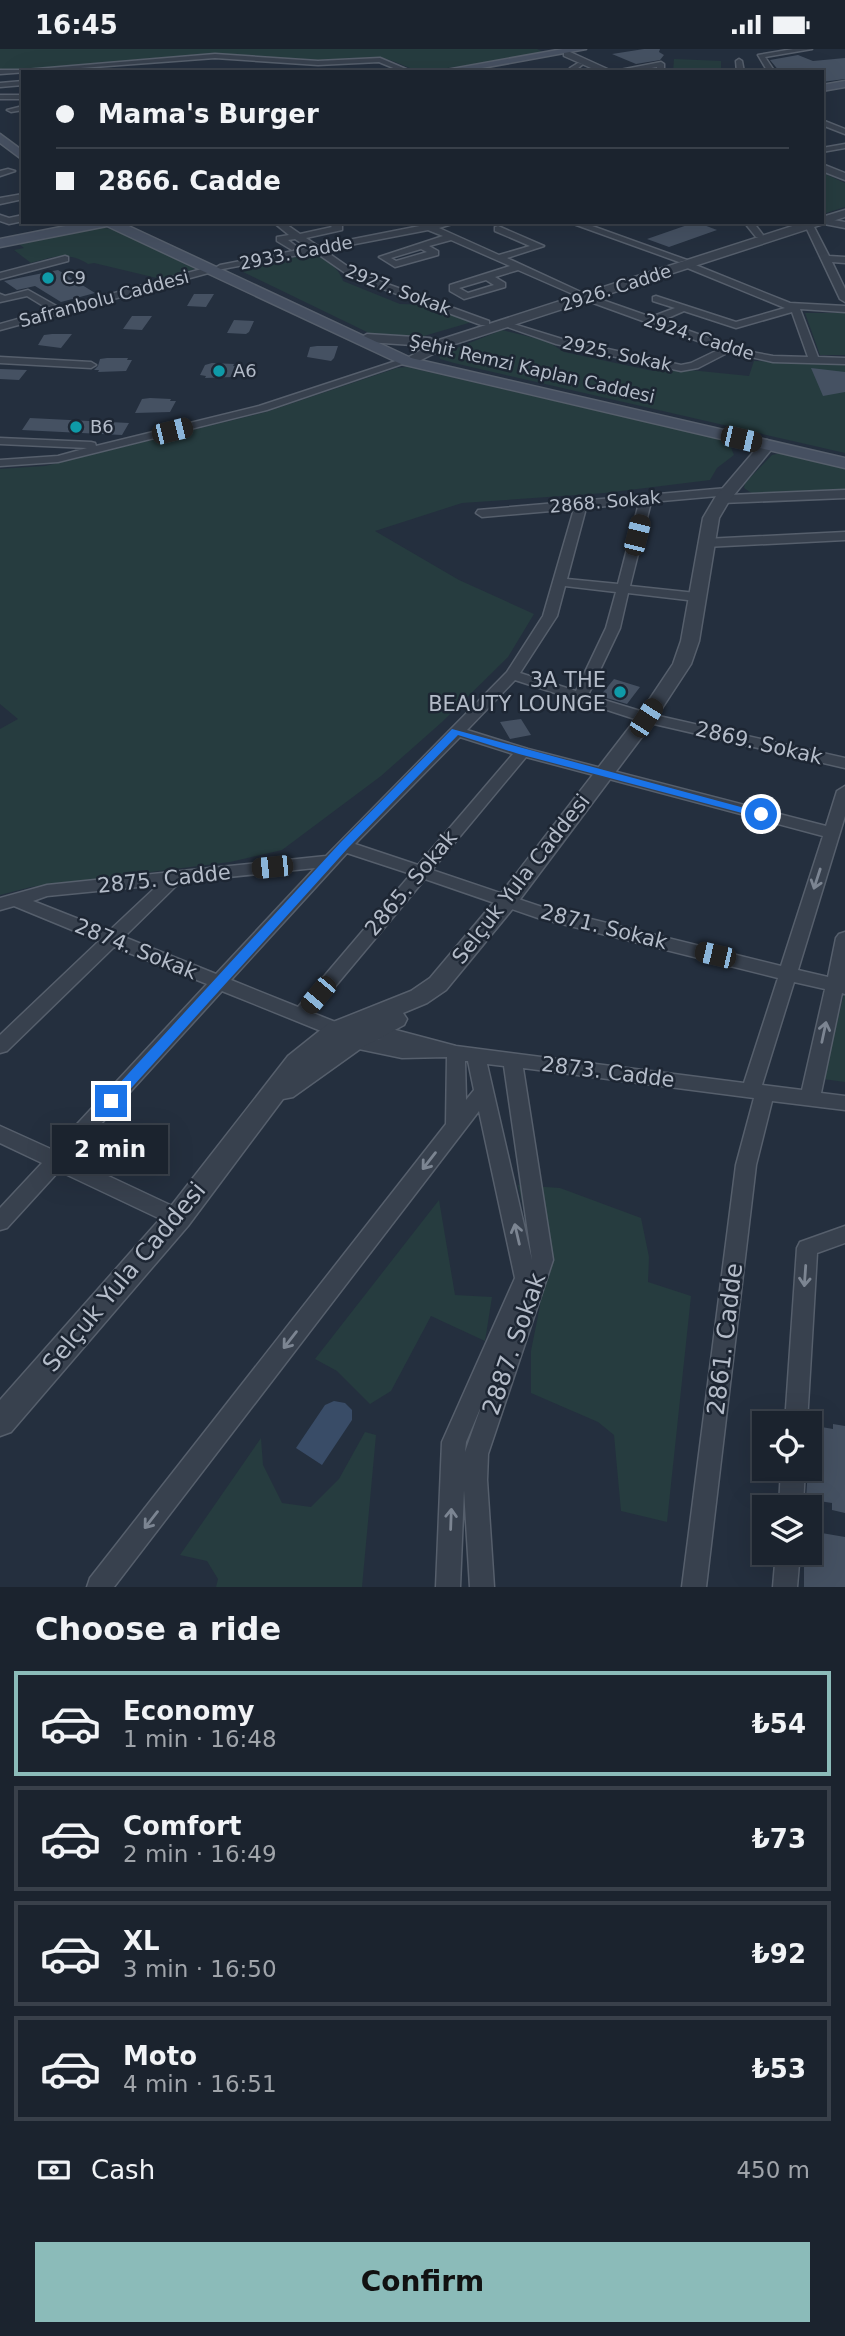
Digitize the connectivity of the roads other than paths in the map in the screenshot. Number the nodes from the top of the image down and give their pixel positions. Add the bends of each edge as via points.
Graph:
1 (800, 49) edge
2 (586, 50) edge
3 (561, 54) junction
4 (738, 61) dead end
5 (318, 63) junction
6 (581, 66) edge
7 (109, 68) edge
8 (661, 68) edge
9 (293, 69) dead end
10 (67, 70) edge
11 (405, 70) edge
12 (453, 70) edge
13 (469, 70) edge
14 (600, 70) edge
15 (624, 70) edge
16 (740, 70) edge
17 (771, 70) edge
18 (0, 72) edge
19 (21, 72) edge
20 (21, 83) edge
21 (845, 84) edge
22 (0, 85) edge
23 (824, 88) edge
24 (845, 89) edge
25 (824, 93) edge
26 (0, 97) edge
27 (21, 97) edge
28 (21, 108) edge
29 (11, 110) dead end
30 (824, 129) edge
31 (842, 131) edge
32 (7, 137) edge
33 (845, 146) edge
34 (824, 150) edge
35 (21, 154) edge
36 (21, 162) edge
37 (824, 168) edge
38 (11, 171) dead end
39 (0, 174) edge
40 (824, 174) edge
41 (845, 177) edge
42 (845, 183) edge
43 (21, 196) edge
44 (0, 201) edge
45 (845, 207) edge
46 (824, 213) edge
47 (845, 213) edge
48 (824, 219) edge
49 (67, 224) edge
50 (98, 224) edge
51 (113, 224) edge
52 (129, 224) edge
53 (279, 224) edge
54 (334, 224) edge
55 (578, 224) edge
56 (750, 224) edge
57 (808, 224) edge
58 (809, 224) edge
59 (812, 224) edge
60 (824, 224) edge
61 (424, 225) edge
62 (845, 225) edge
63 (498, 229) dead end
64 (759, 235) junction
65 (0, 237) edge
66 (297, 237) junction
67 (451, 237) junction
68 (0, 243) edge
69 (422, 246) dead end
70 (292, 247) dead end
71 (315, 250) junction
72 (497, 258) junction
73 (826, 258) junction
74 (65, 259) dead end
75 (845, 260) edge
76 (685, 262) junction
77 (518, 267) junction
78 (214, 269) junction
79 (0, 276) edge
80 (487, 277) dead end
81 (583, 296) junction
82 (0, 297) edge
83 (656, 299) dead end
84 (845, 299) edge
85 (792, 307) junction
86 (684, 308) junction
87 (845, 309) edge
88 (58, 311) junction
89 (651, 321) junction
90 (485, 323) junction
91 (504, 324) junction
92 (0, 327) edge
93 (675, 330) junction
94 (367, 338) junction
95 (430, 342) junction
96 (727, 349) junction
97 (702, 351) dead end
98 (405, 357) junction
99 (0, 360) edge
100 (814, 360) junction
101 (845, 361) edge
102 (91, 365) dead end
103 (0, 441) edge
104 (769, 442) junction
105 (111, 446) junction
106 (845, 456) edge
107 (0, 463) edge
108 (845, 463) edge
109 (839, 493) edge
110 (725, 495) junction
111 (646, 499) junction
112 (580, 504) junction
113 (845, 504) edge
114 (482, 513) dead end
115 (845, 536) edge
116 (705, 543) junction
117 (561, 582) junction
118 (622, 590) junction
119 (696, 597) junction
120 (512, 675) junction
121 (580, 697) junction
122 (646, 718) junction
123 (456, 731) junction
124 (523, 752) junction
125 (845, 763) edge
126 (604, 773) junction
127 (845, 791) edge
128 (832, 833) junction
129 (344, 846) junction
130 (330, 861) junction
131 (420, 872) junction
132 (176, 877) junction
133 (7, 901) edge
134 (507, 901) junction
135 (845, 938) edge
136 (112, 939) junction
137 (788, 972) junction
138 (219, 982) junction
139 (439, 984) junction
140 (840, 986) edge
141 (301, 1015) junction
142 (355, 1034) junction
143 (0, 1046) edge
144 (466, 1054) junction
145 (512, 1060) junction
146 (484, 1091) junction
147 (758, 1092) junction
148 (810, 1098) junction
149 (845, 1103) edge
150 (456, 1126) junction
151 (0, 1134) edge
152 (58, 1161) junction
153 (178, 1218) junction
154 (0, 1222) edge
155 (845, 1234) edge
156 (797, 1411) edge
157 (0, 1422) edge
158 (787, 1565) edge
159 (99, 1587) edge
160 (448, 1587) edge
161 (482, 1587) edge
162 (694, 1587) edge
163 (785, 1587) edge

1 - 17 street via 761,55
2 - 3 main road
3 - 6 street
3 - 12 main road
3 - 13 main road
4 - 16 street
5 - 7 street via 215,56
5 - 9 street
5 - 11 street via 380,59
6 - 14 street
7 - 10 street
8 - 15 street
18 - 19 street
20 - 22 street
21 - 23 main road
24 - 25 main road
26 - 27 street
28 - 29 street
30 - 31 street
32 - 35 main road
32 - 36 main road
33 - 34 street
37 - 41 street
38 - 39 street
40 - 42 street
43 - 44 street
45 - 46 street
47 - 48 street, 2926. Cadde
49 - 65 main road
50 - 68 main road
51 - 78 main road, Şehit Remzi Kaplan Caddesi
52 - 78 main road, Şehit Remzi Kaplan Caddesi
53 - 66 street, 2927. Sokak
54 - 66 street via 339,228
55 - 76 street
56 - 64 street
57 - 64 street, 2926. Cadde
58 - 76 street, 2926. Cadde
59 - 73 street
60 - 62 street
61 - 67 street, 2924. Cadde
61 - 71 street, 2933. Cadde
63 - 72 street via 539,246
64 - 76 street, 2926. Cadde
66 - 70 street via 280,239
66 - 71 street, 2927. Sokak
67 - 69 street
67 - 72 street, 2924. Cadde
71 - 78 street, 2933. Cadde
71 - 90 street, 2927. Sokak via 354,275
72 - 77 street, 2924. Cadde
73 - 75 street
73 - 84 street
74 - 79 street
76 - 81 street, 2926. Cadde
76 - 85 street
77 - 80 street
77 - 81 street, 2924. Cadde
78 - 88 street, Safranbolu Caddesi
78 - 94 main road, Şehit Remzi Kaplan Caddesi
78 - 98 main road, Şehit Remzi Kaplan Caddesi
81 - 89 street, 2924. Cadde
81 - 90 street, 2926. Cadde
81 - 91 street, 2926. Cadde
82 - 88 street via 28,293
83 - 86 street
85 - 86 street via 736,325
85 - 87 street
85 - 100 street
86 - 89 street
88 - 92 street, Safranbolu Caddesi
89 - 93 street, 2924. Cadde
90 - 95 street, 2926. Cadde
91 - 96 street, 2925. Sokak via 560,342 681,368
91 - 98 street, 2926. Cadde
93 - 96 street, 2924. Cadde
93 - 97 street via 662,335
94 - 95 street
94 - 98 main road, Şehit Remzi Kaplan Caddesi
95 - 98 street, 2926. Cadde
96 - 100 street, 2924. Cadde via 763,358
98 - 104 main road, Şehit Remzi Kaplan Caddesi
98 - 105 street via 381,370 263,408
99 - 102 street
100 - 101 street, 2924. Cadde
103 - 105 street
104 - 106 main road, Şehit Remzi Kaplan Caddesi
104 - 108 main road, Şehit Remzi Kaplan Caddesi
104 - 110 street, Selçuk Yula Caddesi
105 - 107 street via 51,461
109 - 110 street, 2868. Sokak
109 - 113 street
110 - 111 street, 2868. Sokak
110 - 116 street, Selçuk Yula Caddesi via 711,518
111 - 112 street, 2868. Sokak
111 - 118 street
112 - 114 street, 2868. Sokak
112 - 117 street
115 - 116 street
116 - 119 street, Selçuk Yula Caddesi
117 - 118 street
117 - 120 street via 542,631
118 - 119 street
118 - 121 street via 602,655
119 - 122 street, Selçuk Yula Caddesi via 686,657
120 - 121 street, 2869. Sokak
120 - 123 street
121 - 122 street, 2869. Sokak
122 - 125 street, 2869. Sokak
122 - 126 street, Selçuk Yula Caddesi
123 - 124 street
123 - 129 street
124 - 126 street
124 - 131 street, 2865. Sokak
126 - 128 street
126 - 134 street, Selçuk Yula Caddesi
127 - 128 street, 2861. Cadde
128 -> 137 street, 2861. Cadde
129 - 130 street
129 - 131 street, 2871. Sokak
130 - 132 street, 2875. Cadde
130 - 138 street
131 - 134 street, 2871. Sokak
131 - 141 street, 2865. Sokak
132 - 133 street, 2875. Cadde via 47,891
132 - 136 street
133 - 136 street, 2874. Sokak
134 - 137 street, 2871. Sokak
134 - 139 street, Selçuk Yula Caddesi
135 - 140 street
136 - 138 street, 2874. Sokak
136 - 143 street
137 - 140 street, 2871. Sokak
137 - 147 street, 2861. Cadde
138 - 141 street, 2874. Sokak
138 - 152 street
139 - 142 street, Selçuk Yula Caddesi
139 - 142 street, Selçuk Yula Caddesi via 429,1001
148 -> 140 street
141 - 142 street, 2874. Sokak
142 - 144 street, 2873. Cadde via 402,1051
142 - 153 street, Selçuk Yula Caddesi via 271,1098
144 - 145 street, 2873. Cadde
144 - 146 street
144 - 150 street
145 - 147 street, 2873. Cadde
145 - 161 street, 2887. Sokak via 542,1261 476,1454
146 - 150 street
160 -> 146 street via 454,1441 526,1278
147 - 148 street, 2873. Cadde
147 - 162 street, 2861. Cadde
148 - 149 street, 2873. Cadde
150 -> 159 street
151 - 152 street
152 - 153 street
152 - 154 street
153 - 157 street, Selçuk Yula Caddesi
155 -> 156 street via 807,1248
158 - 163 street

